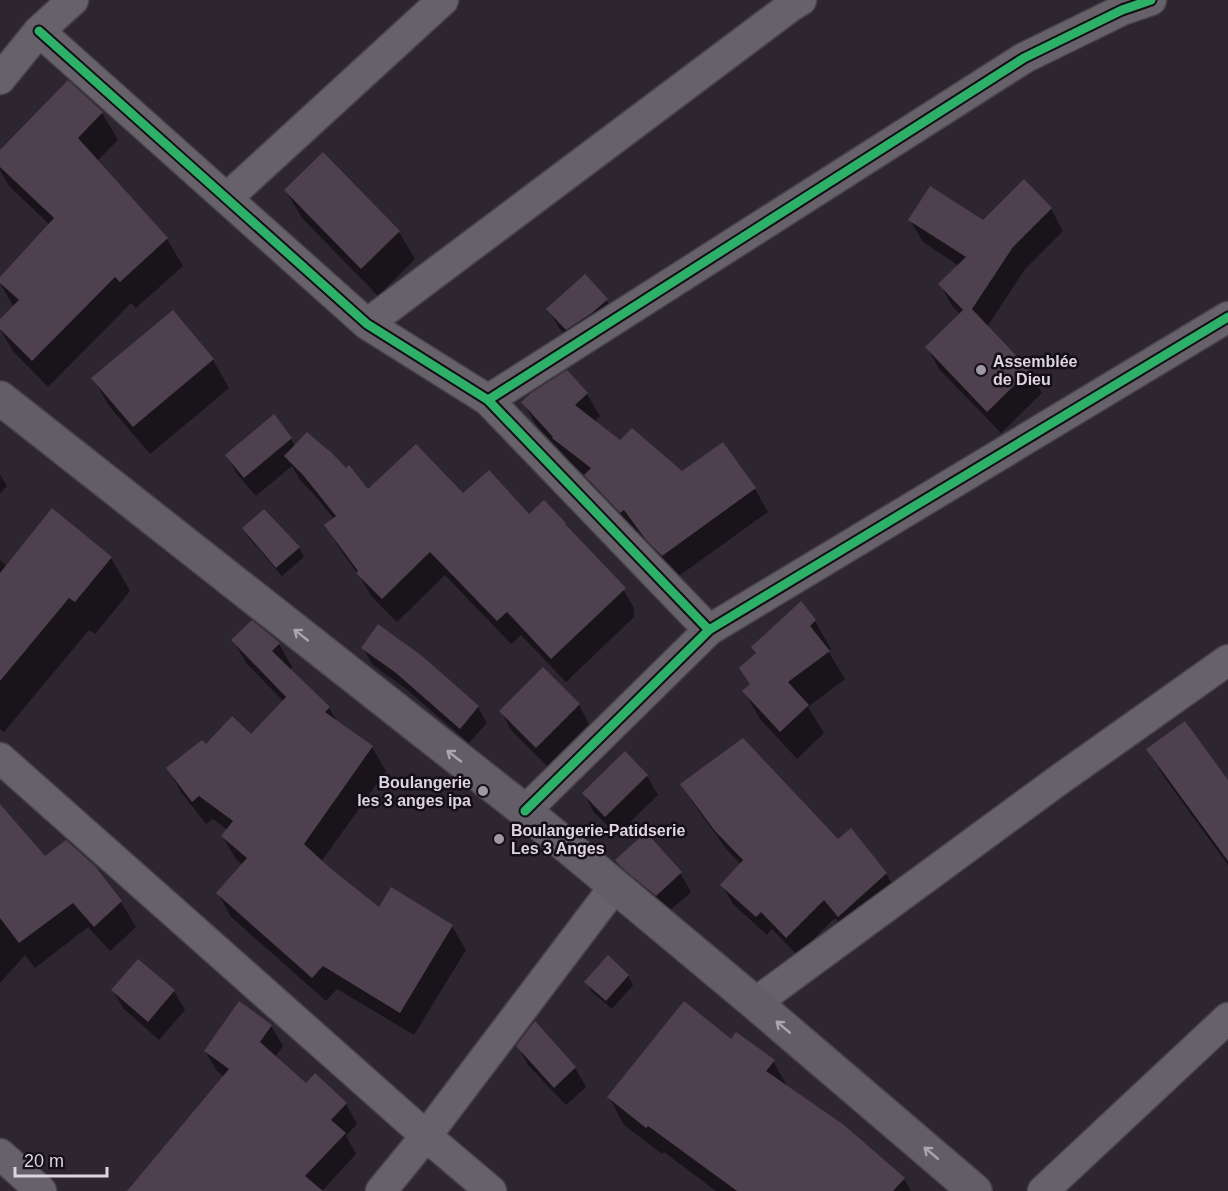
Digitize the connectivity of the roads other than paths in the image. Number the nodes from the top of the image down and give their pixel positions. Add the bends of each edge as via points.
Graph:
1 (73, 0) edge
2 (443, 0) edge
3 (1151, 0) edge
4 (793, 2) edge
5 (39, 31) junction
6 (0, 79) edge
7 (227, 198) junction
8 (1228, 317) edge
9 (367, 324) junction
10 (0, 398) edge
11 (488, 400) junction
12 (709, 630) junction
13 (1228, 660) edge
14 (0, 758) edge
15 (525, 811) junction
16 (615, 885) junction
17 (755, 1003) junction
18 (1228, 1018) edge
19 (426, 1136) junction
20 (0, 1154) edge
21 (41, 1191) edge
22 (381, 1191) edge
23 (491, 1191) edge
24 (975, 1191) edge
25 (1043, 1191) edge

1 - 5 street
2 - 7 street
3 - 11 street via 1024,58
4 - 9 street
5 - 6 street
5 - 7 street
7 - 9 street
8 - 12 street
9 - 11 street
15 -> 10 main road
11 - 12 street
12 - 15 street
13 - 17 street
14 - 19 street
15 - 16 main road
16 - 17 main road
16 - 19 street
24 -> 17 main road
18 - 25 street
19 - 22 street
19 - 23 street
20 - 21 street

